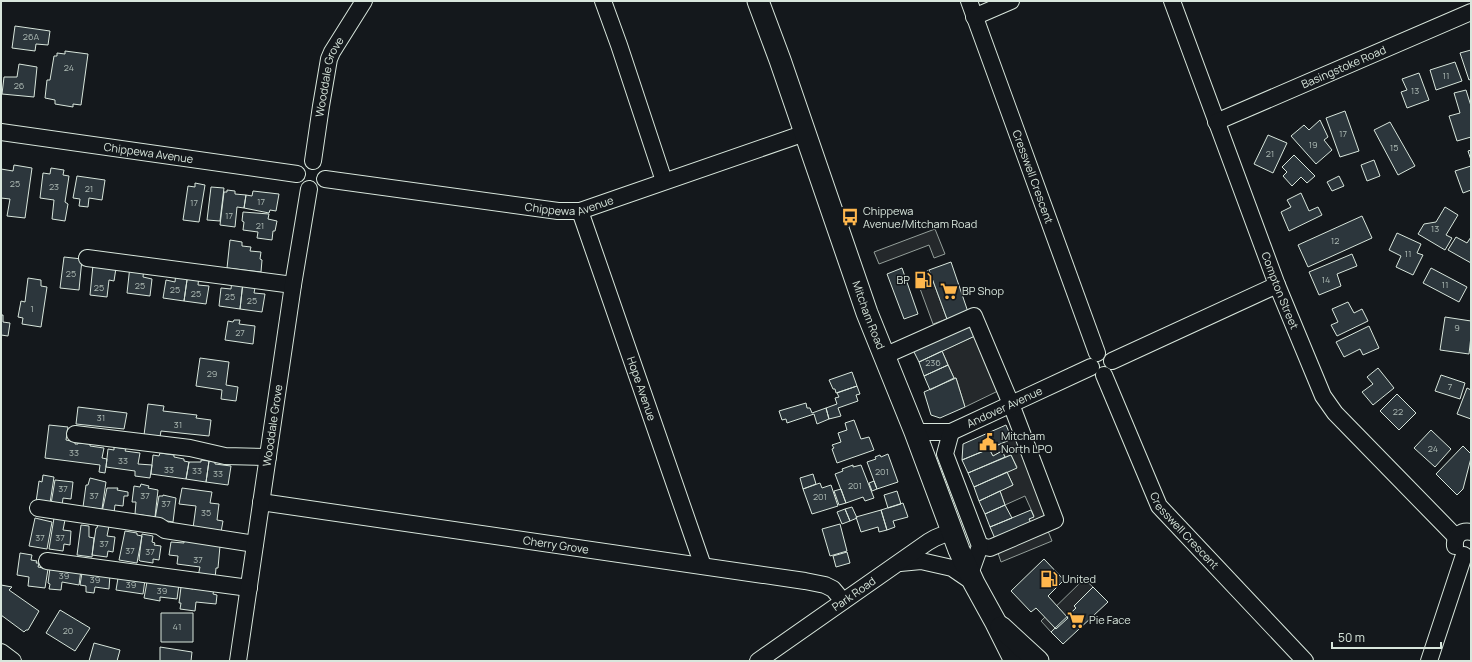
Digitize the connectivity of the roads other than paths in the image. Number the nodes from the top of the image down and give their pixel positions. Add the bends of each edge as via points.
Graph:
1 (364, 1) edge
2 (602, 1) edge
3 (758, 1) edge
4 (969, 1) edge
5 (1011, 1) edge
6 (1172, 1) edge
7 (1471, 12) edge
8 (974, 17) junction
9 (1216, 122) junction
10 (1, 132) edge
11 (805, 134) junction
12 (313, 161) junction
13 (297, 174) junction
14 (325, 179) junction
15 (664, 182) junction
16 (309, 189) junction
17 (580, 211) junction
18 (87, 258) dead end
19 (293, 285) junction
20 (1277, 285) junction
21 (884, 356) junction
22 (1094, 360) junction
23 (1112, 361) junction
24 (1104, 375) junction
25 (1011, 404) junction
26 (915, 432) junction
27 (951, 432) junction
28 (75, 434) dead end
29 (945, 454) junction
30 (268, 457) junction
31 (926, 462) junction
32 (262, 502) junction
33 (38, 508) dead end
34 (952, 531) junction
35 (1467, 532) edge
36 (255, 544) junction
37 (980, 546) junction
38 (1467, 555) edge
39 (47, 561) dead end
40 (898, 563) junction
41 (703, 566) junction
42 (972, 579) junction
43 (249, 588) junction
44 (842, 601) junction
45 (996, 623) junction
46 (1, 652) edge
47 (13, 661) edge
48 (238, 661) edge
49 (758, 661) edge
50 (1015, 661) edge
51 (1038, 661) edge
52 (1305, 661) edge
53 (1429, 661) edge

1 - 12 street, Wooddale Grove via 329,59
2 - 15 street
3 - 11 main road, Mitcham Road
4 - 8 street, Cresswell Crescent
5 - 8 street
6 - 9 street, Compton Street
7 - 9 street, Basingstoke Road
8 - 22 street, Cresswell Crescent
9 - 20 street, Compton Street
10 - 13 street, Chippewa Avenue
11 - 15 street, Chippewa Avenue
11 - 21 main road, Mitcham Road
12 - 13 street via 304,163
12 - 14 street via 324,170
13 - 16 street via 299,182
14 - 16 street via 320,186
14 - 17 street, Chippewa Avenue via 558,211
15 - 17 street, Chippewa Avenue
16 - 19 street, Wooddale Grove
17 - 41 street, Hope Avenue
18 - 19 street
19 - 30 street, Wooddale Grove
20 - 23 street
20 - 35 street, Compton Street via 1323,396 1336,413
21 - 25 street via 974,316
21 - 26 main road, Mitcham Road
22 - 23 street via 1104,353
22 - 24 street via 1094,372
22 - 25 street, Andover Avenue
23 - 24 street via 1110,371
24 - 52 street, Cresswell Crescent via 1159,506
25 - 27 street, Andover Avenue
25 - 37 street via 1056,520 990,548
26 - 27 street, Andover Avenue
26 - 31 main road, Mitcham Road
27 - 29 street
28 - 30 street via 190,448 225,456
29 - 31 street
29 - 37 street
30 - 32 street, Wooddale Grove
31 - 34 main road, Mitcham Road
32 - 36 street, Wooddale Grove
32 - 41 street, Cherry Grove
33 - 36 street via 160,526 165,530
34 - 40 street, Park Road via 935,538
34 - 42 main road, Mitcham Road
35 - 38 street via 1455,540 1460,553
36 - 43 street, Wooddale Grove
37 - 42 street
38 - 53 street
39 - 43 street
40 - 42 street via 921,561 952,568
40 - 44 street, Park Road
41 - 44 street, Cherry Grove via 825,585 833,589
42 - 45 main road, Mitcham Road
43 - 48 street, Wooddale Grove
44 - 49 street, Park Road
45 - 50 main road, Mitcham Road
45 - 51 main road, Mitcham Road
46 - 47 street

